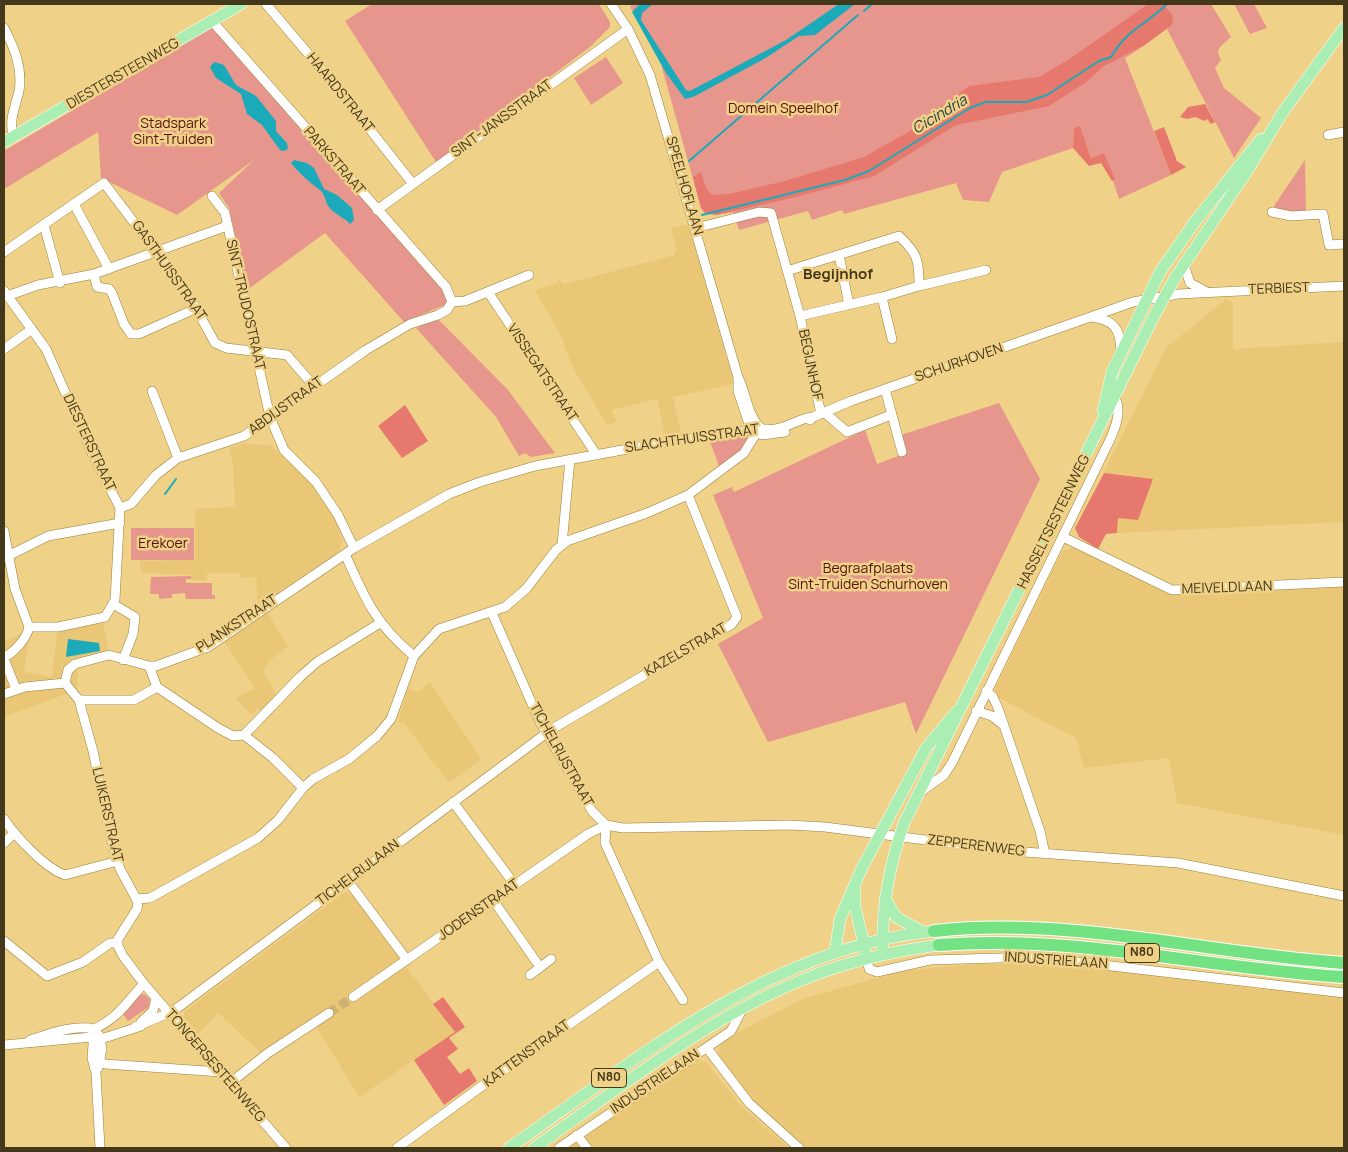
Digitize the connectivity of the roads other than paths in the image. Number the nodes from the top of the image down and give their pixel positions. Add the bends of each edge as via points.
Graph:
1 (241, 4) edge
2 (266, 4) edge
3 (611, 4) edge
4 (212, 21) junction
5 (4, 28) edge
6 (1344, 28) edge
7 (628, 29) junction
8 (1283, 112) junction
9 (1344, 132) edge
10 (1328, 135) dead end
11 (9, 139) edge
12 (413, 184) junction
13 (212, 196) dead end
14 (74, 204) junction
15 (377, 210) junction
16 (1272, 212) dead end
17 (44, 225) junction
18 (227, 226) junction
19 (696, 228) junction
20 (1344, 244) edge
21 (158, 251) junction
22 (4, 252) edge
23 (839, 255) junction
24 (1184, 265) junction
25 (109, 269) junction
26 (986, 270) dead end
27 (787, 271) junction
28 (94, 274) junction
29 (529, 275) dead end
30 (60, 282) junction
31 (919, 286) junction
32 (1344, 286) edge
33 (488, 292) junction
34 (1213, 292) junction
35 (5, 294) edge
36 (1165, 295) junction
37 (882, 297) junction
38 (1147, 298) junction
39 (452, 302) junction
40 (849, 305) junction
41 (197, 308) junction
42 (800, 316) junction
43 (1089, 317) junction
44 (32, 329) junction
45 (892, 339) dead end
46 (4, 349) edge
47 (257, 352) junction
48 (1122, 352) junction
49 (314, 385) junction
50 (885, 389) junction
51 (152, 391) dead end
52 (1115, 398) junction
53 (819, 414) junction
54 (891, 415) junction
55 (270, 417) junction
56 (756, 430) junction
57 (902, 452) dead end
58 (596, 454) junction
59 (178, 458) junction
60 (570, 459) junction
61 (688, 495) junction
62 (120, 508) junction
63 (120, 523) junction
64 (4, 531) edge
65 (1063, 537) junction
66 (562, 545) junction
67 (354, 548) junction
68 (345, 554) junction
69 (7, 556) edge
70 (1344, 582) edge
71 (112, 606) junction
72 (492, 613) junction
73 (380, 623) junction
74 (29, 628) junction
75 (414, 656) junction
76 (4, 658) edge
77 (123, 660) junction
78 (149, 666) junction
79 (7, 675) edge
80 (65, 683) junction
81 (157, 687) junction
82 (16, 689) junction
83 (986, 691) junction
84 (4, 694) edge
85 (79, 700) junction
86 (976, 711) junction
87 (1002, 724) junction
88 (547, 734) junction
89 (244, 735) junction
90 (303, 788) junction
91 (918, 793) junction
92 (453, 802) junction
93 (4, 819) edge
94 (606, 825) junction
95 (14, 833) junction
96 (880, 833) junction
97 (900, 836) junction
98 (4, 843) edge
99 (1045, 854) junction
100 (118, 861) junction
101 (348, 881) junction
102 (515, 885) junction
103 (855, 885) junction
104 (885, 896) junction
105 (1344, 896) edge
106 (136, 899) junction
107 (493, 900) junction
108 (928, 931) junction
109 (882, 938) junction
110 (4, 941) edge
111 (118, 943) junction
112 (863, 944) junction
113 (939, 945) joint
114 (835, 952) junction
115 (883, 954) junction
116 (867, 958) junction
117 (551, 959) dead end
118 (407, 960) junction
119 (659, 962) junction
120 (1344, 963) edge
121 (540, 967) junction
122 (530, 975) dead end
123 (1344, 977) edge
124 (144, 984) junction
125 (1344, 993) edge
126 (353, 997) tunnel mouth
127 (156, 998) junction
128 (682, 1000) dead end
129 (743, 1008) junction
130 (329, 1013) tunnel mouth
131 (172, 1016) junction
132 (135, 1027) junction
133 (119, 1033) junction
134 (96, 1035) junction
135 (4, 1045) edge
136 (707, 1048) junction
137 (98, 1059) junction
138 (221, 1072) junction
139 (230, 1083) junction
140 (577, 1135) junction
141 (100, 1148) edge
142 (286, 1148) edge
143 (397, 1148) edge
144 (509, 1148) edge
145 (534, 1148) edge
146 (559, 1148) edge
147 (586, 1148) edge
148 (799, 1148) edge

1 - 4 main road, DIESTERSTEENWEG
2 - 12 street, HAARDSTRAAT
3 - 7 street, SPEELHOFLAAN
4 - 11 main road, DIESTERSTEENWEG
4 - 15 street, PARKSTRAAT
5 - 11 street via 13,46 19,71 19,90
6 - 8 main road, HASSELTSESTEENWEG
7 - 12 street, SINT-JANSSTRAAT
7 - 19 street, SPEELHOFLAAN via 650,75
8 - 24 main road, HASSELTSESTEENWEG
8 - 38 main road, HASSELTSESTEENWEG via 1174,249
9 - 10 street
12 - 15 street, SINT-JANSSTRAAT
13 - 18 street, SINT-TRUDOSTRAAT via 225,214
14 - 17 street
14 - 21 street, GASTHUISSTRAAT via 104,183
14 - 25 street
15 - 39 street, PARKSTRAAT via 446,288
16 - 20 street via 1291,216 1323,214 1328,245
17 - 22 street
17 - 30 street
18 - 21 street
18 - 47 street, SINT-TRUDOSTRAAT
19 - 27 street, BEGIJNHOF via 771,213
19 - 56 street, SPEELHOFLAAN
21 - 25 street
21 - 41 street, GASTHUISSTRAAT
23 - 27 street
23 - 31 street via 898,236 917,257
23 - 40 street
24 - 34 street, TERBIEST via 1190,283 1199,290
24 - 36 main road, HASSELTSESTEENWEG
25 - 28 street
26 - 31 street, BEGIJNHOF
27 - 42 street, BEGIJNHOF
28 - 30 street
28 - 41 street via 97,287 109,289 112,293 131,334 139,334
29 - 33 street
30 - 35 street
31 - 37 street, BEGIJNHOF
32 - 34 street, TERBIEST
33 - 39 street via 466,301
33 - 58 street, VISSEGATSTRAAT
34 - 36 street, TERBIEST
35 - 44 street, DIESTERSTRAAT
36 - 38 street, SCHURHOVEN
36 - 52 main road, HASSELTSESTEENWEG
37 - 40 street, BEGIJNHOF
37 - 45 street
38 - 43 street, SCHURHOVEN
38 - 48 main road, HASSELTSESTEENWEG
39 - 49 street, ABDIJSTRAAT via 443,312 388,336
40 - 42 street, BEGIJNHOF
41 - 47 street, GASTHUISSTRAAT via 215,343 226,348
42 - 53 street, BEGIJNHOF
43 - 48 street via 1106,320 1113,326 1120,336
43 - 50 street, SCHURHOVEN
44 - 46 street
44 - 62 street, DIESTERSTRAAT via 46,348
47 - 49 street, GASTHUISSTRAAT via 287,355
47 - 55 street, SINT-TRUDOSTRAAT
48 - 96 main road, HASSELTSESTEENWEG via 1108,383 1102,417 955,714 926,748
49 - 55 street, ABDIJSTRAAT
50 - 53 street, SCHURHOVEN
50 - 54 street
51 - 59 street
52 - 65 street via 1119,410 1116,422
52 - 91 main road, HASSELTSESTEENWEG
53 - 54 street via 847,432
53 - 56 street, SCHURHOVEN via 786,432 769,436
54 - 57 street
55 - 59 street, ABDIJSTRAAT via 244,436
55 - 67 street, SINT-TRUDOSTRAAT via 284,450 316,482 338,515
56 - 58 street, SLACHTHUISSTRAAT
56 - 61 street via 744,452
58 - 60 street, SLACHTHUISSTRAAT
59 - 62 street, ABDIJSTRAAT via 156,475 131,504
60 - 66 street
60 - 67 street, SLACHTHUISSTRAAT via 513,471 449,494
61 - 66 street
61 - 88 street, KAZELSTRAAT via 737,617 732,624
62 - 63 street, DIESTERSTRAAT
63 - 69 street via 48,536
63 - 71 street, DIESTERSTRAAT
64 - 69 street
65 - 70 street, MEIVELDLAAN via 1172,590
65 - 83 street
66 - 72 street via 516,599
67 - 68 street, PLANKSTRAAT
68 - 73 street via 363,596
68 - 78 street, PLANKSTRAAT via 208,646
69 - 74 street
71 - 74 street via 105,617 58,627
71 - 77 street via 135,617 133,634
72 - 75 street via 439,629
72 - 88 street, TICHELRIJSTRAAT
73 - 75 street
73 - 89 street via 317,662
74 - 76 street via 10,655
75 - 90 street via 395,712 387,725 349,760
76 - 79 street
77 - 78 street, PLANKSTRAAT
77 - 80 street, PLANKSTRAAT via 111,656 75,664 68,670
78 - 81 street
79 - 82 street
80 - 82 street
80 - 85 street, LUIKERSTRAAT
81 - 85 street via 134,700
81 - 89 street via 233,736
82 - 84 street
83 - 86 street
83 - 87 street via 993,697
85 - 100 street, LUIKERSTRAAT
86 - 87 street via 992,716
86 - 91 street via 944,775
87 - 99 street
88 - 92 street, TICHELRIJLAAN
88 - 94 street, TICHELRIJSTRAAT via 592,811
89 - 90 street
90 - 106 street via 278,820 258,838 150,898
91 - 97 main road, HASSELTSESTEENWEG
92 - 101 street, TICHELRIJLAAN
92 - 102 street
93 - 95 street
94 - 96 street, ZEPPERENWEG via 623,828 789,825
94 - 102 street, JODENSTRAAT
94 - 119 street via 605,843
95 - 98 street
95 - 100 street via 56,872 65,875
96 - 97 street, ZEPPERENWEG
96 - 103 main road, HASSELTSESTEENWEG
97 - 99 street, ZEPPERENWEG
97 - 104 main road, HASSELTSESTEENWEG
99 - 105 street, ZEPPERENWEG via 1178,863
100 - 106 street, LUIKERSTRAAT
101 - 118 street
101 - 131 street, TICHELRIJLAAN
102 - 107 street, JODENSTRAAT
103 - 112 main road, HASSELTSESTEENWEG via 855,906
103 - 114 main road, HASSELTSESTEENWEG via 840,919
104 - 108 main road via 896,917
104 - 109 main road, HASSELTSESTEENWEG
106 - 111 street via 137,910 121,932
107 - 118 street, JODENSTRAAT
107 - 121 street
108 - 109 main road, N80
108 - 120 highway, N80 via 1018,927 1069,929
109 - 112 main road, N80
109 - 115 main road, HASSELTSESTEENWEG
110 - 111 street via 47,976 83,962 110,943
111 - 124 street via 122,956
112 - 114 main road, N80
112 - 116 main road, HASSELTSESTEENWEG
113 - 115 main road, N80
113 - 123 highway, N80 via 1002,941 1069,944 1248,968
114 - 144 main road, N80 via 736,994
115 - 116 main road, N80
116 - 125 street, INDUSTRIELAAN via 869,969 877,972 930,960 1034,957
116 - 129 main road, N80 via 807,978
117 - 121 street
118 - 126 street, JODENSTRAAT
119 - 128 street
119 - 143 street, KATTENSTRAAT
121 - 122 street
124 - 127 street, TONGERSESTEENWEG
124 - 134 street
127 - 131 street, TONGERSESTEENWEG
127 - 132 street via 152,1012
129 - 136 street, INDUSTRIELAAN via 731,1030
129 - 145 main road, N80 via 672,1052
130 - 139 street via 268,1053
131 - 132 street, TICHELRIJLAAN
131 - 138 street, TONGERSESTEENWEG
132 - 133 street, TICHELRIJLAAN
133 - 134 street, TICHELRIJLAAN
133 - 137 street
134 - 135 street via 85,1026
134 - 137 street
136 - 140 street, INDUSTRIELAAN
136 - 148 street via 749,1104
137 - 138 street
137 - 141 street
138 - 139 street, TONGERSESTEENWEG
139 - 142 street, TONGERSESTEENWEG
140 - 146 street, INDUSTRIELAAN
140 - 147 street

